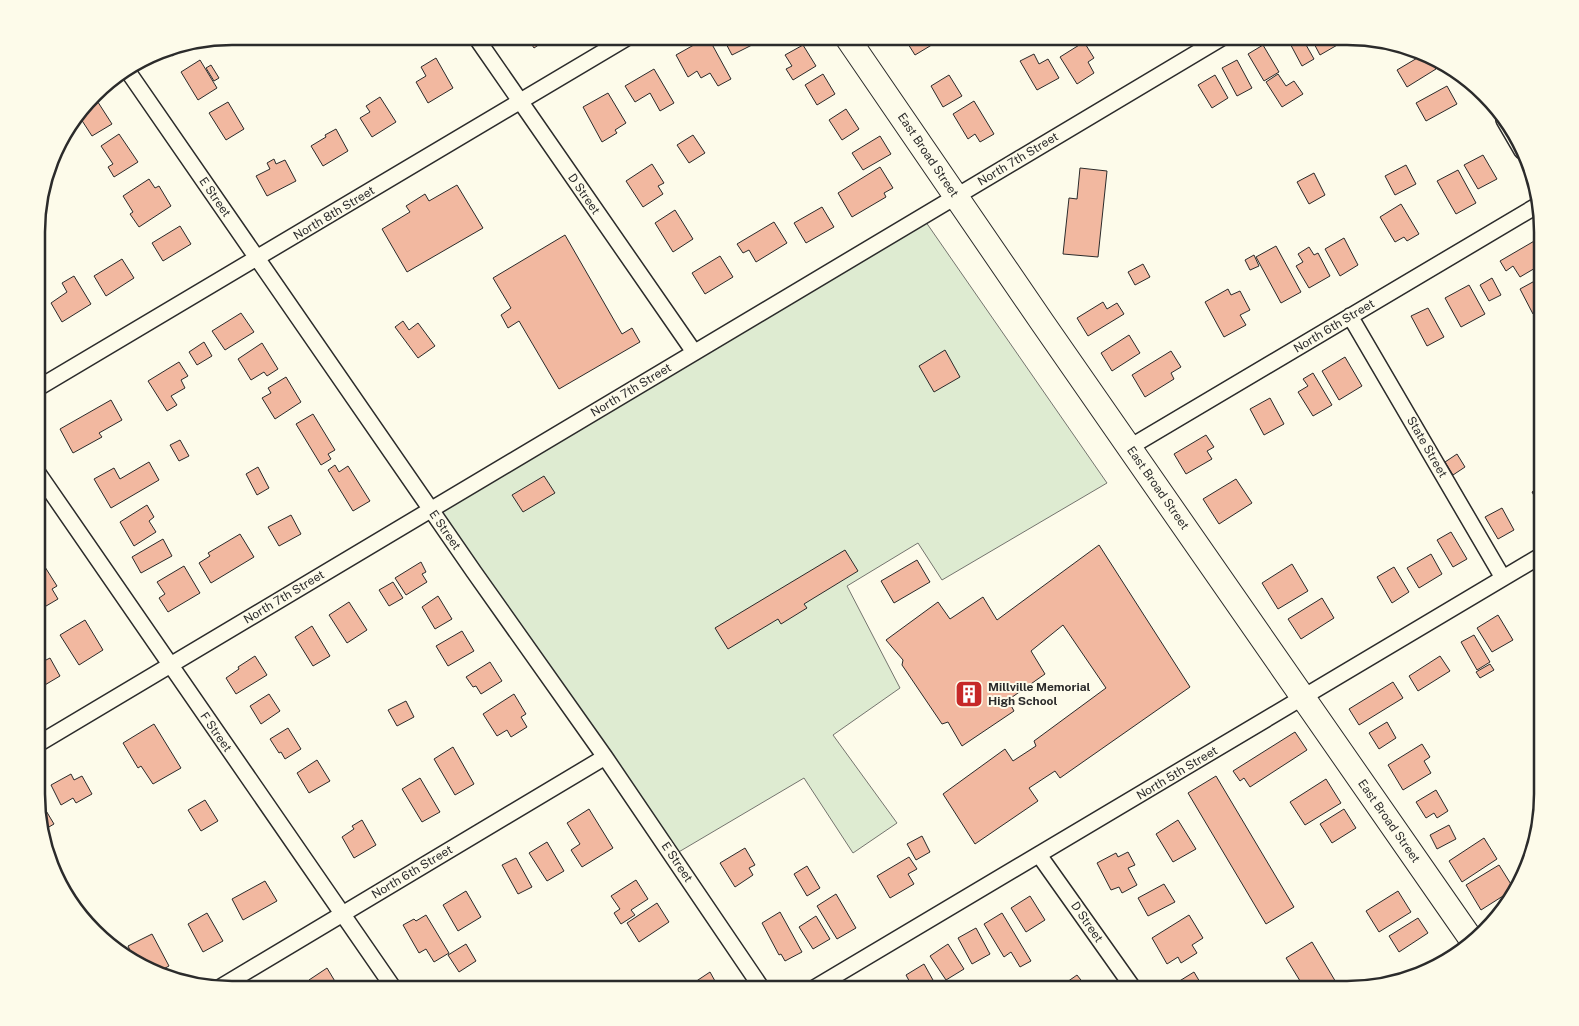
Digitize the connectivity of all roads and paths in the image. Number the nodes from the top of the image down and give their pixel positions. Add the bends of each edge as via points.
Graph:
1 (481, 45) edge
2 (615, 45) edge
3 (852, 45) edge
4 (1210, 45) edge
5 (131, 75) edge
6 (521, 102) junction
7 (956, 196) junction
8 (1532, 208) edge
9 (257, 258) junction
10 (1350, 316) junction
11 (694, 352) junction
12 (45, 384) edge
13 (1130, 447) junction
14 (45, 484) edge
15 (431, 509) junction
16 (1534, 560) edge
17 (1503, 578) junction
18 (170, 665) junction
19 (1303, 698) junction
20 (45, 740) edge
21 (606, 757) junction
22 (1039, 855) junction
23 (343, 914) junction
24 (1469, 936) edge
25 (231, 981) edge
26 (389, 981) edge
27 (757, 981) edge
28 (826, 981) edge
29 (1128, 981) edge

1 - 6 street, D Street
2 - 6 street, North 8th Street
3 - 7 main road, East Broad Street
4 - 7 street, North 7th Street
5 - 9 street, E Street
6 - 9 street, North 8th Street
6 - 11 street, D Street
7 - 11 street, North 7th Street
7 - 13 main road, East Broad Street
8 - 10 street, North 6th Street
9 - 12 street, North 8th Street
9 - 15 street, E Street
10 - 13 street, North 6th Street
10 - 17 street, State Street
11 - 15 street, North 7th Street
13 - 19 main road, East Broad Street
14 - 18 street, F Street
15 - 18 street, North 7th Street
15 - 21 street, E Street
16 - 17 street, North 5th Street
17 - 19 street, North 5th Street
18 - 20 street, North 7th Street
18 - 23 street, F Street
19 - 22 street, North 5th Street
19 - 24 main road, East Broad Street
21 - 23 street, North 6th Street
21 - 27 street, E Street
22 - 28 street, North 5th Street
22 - 29 street, D Street
23 - 25 street, North 6th Street
23 - 26 street, F Street

